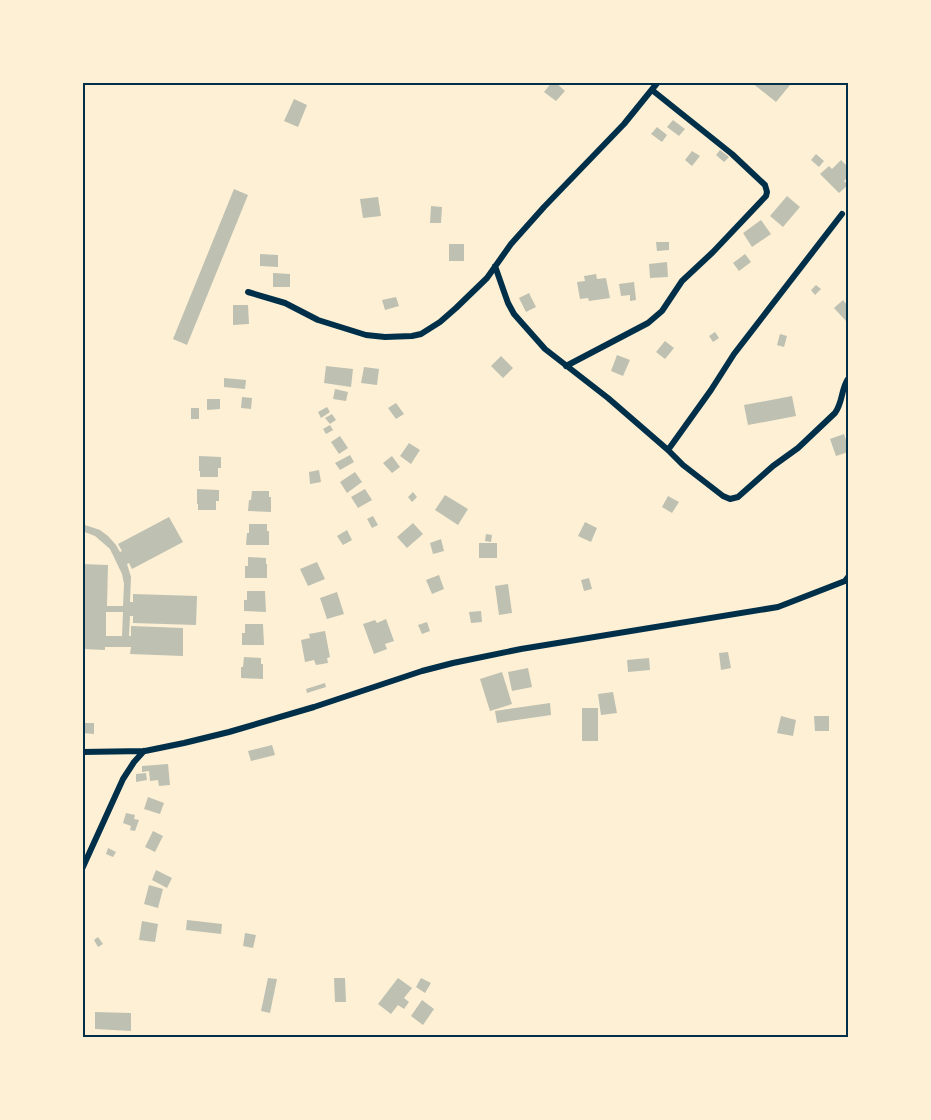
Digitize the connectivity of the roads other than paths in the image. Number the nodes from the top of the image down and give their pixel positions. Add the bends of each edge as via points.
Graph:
1 (658, 82) edge
2 (652, 90) junction
3 (842, 214) dead end
4 (495, 266) junction
5 (487, 278) junction
6 (499, 280) junction
7 (248, 292) dead end
8 (566, 366) junction
9 (849, 379) edge
10 (668, 450) junction
11 (849, 577) edge
12 (145, 751) junction
13 (82, 752) edge
14 (82, 869) edge

1 - 2 street
2 - 4 street
2 - 8 street via 732,154 765,185 766,196 682,281 656,317
3 - 10 street via 734,354
4 - 5 street
4 - 6 street
5 - 6 street
5 - 7 street via 440,322 412,336 359,334
6 - 8 street via 514,314 545,350
8 - 10 street
9 - 10 street via 835,413 734,499 723,496
11 - 12 street via 778,607 453,663 229,732
12 - 13 street
12 - 14 street via 123,779

